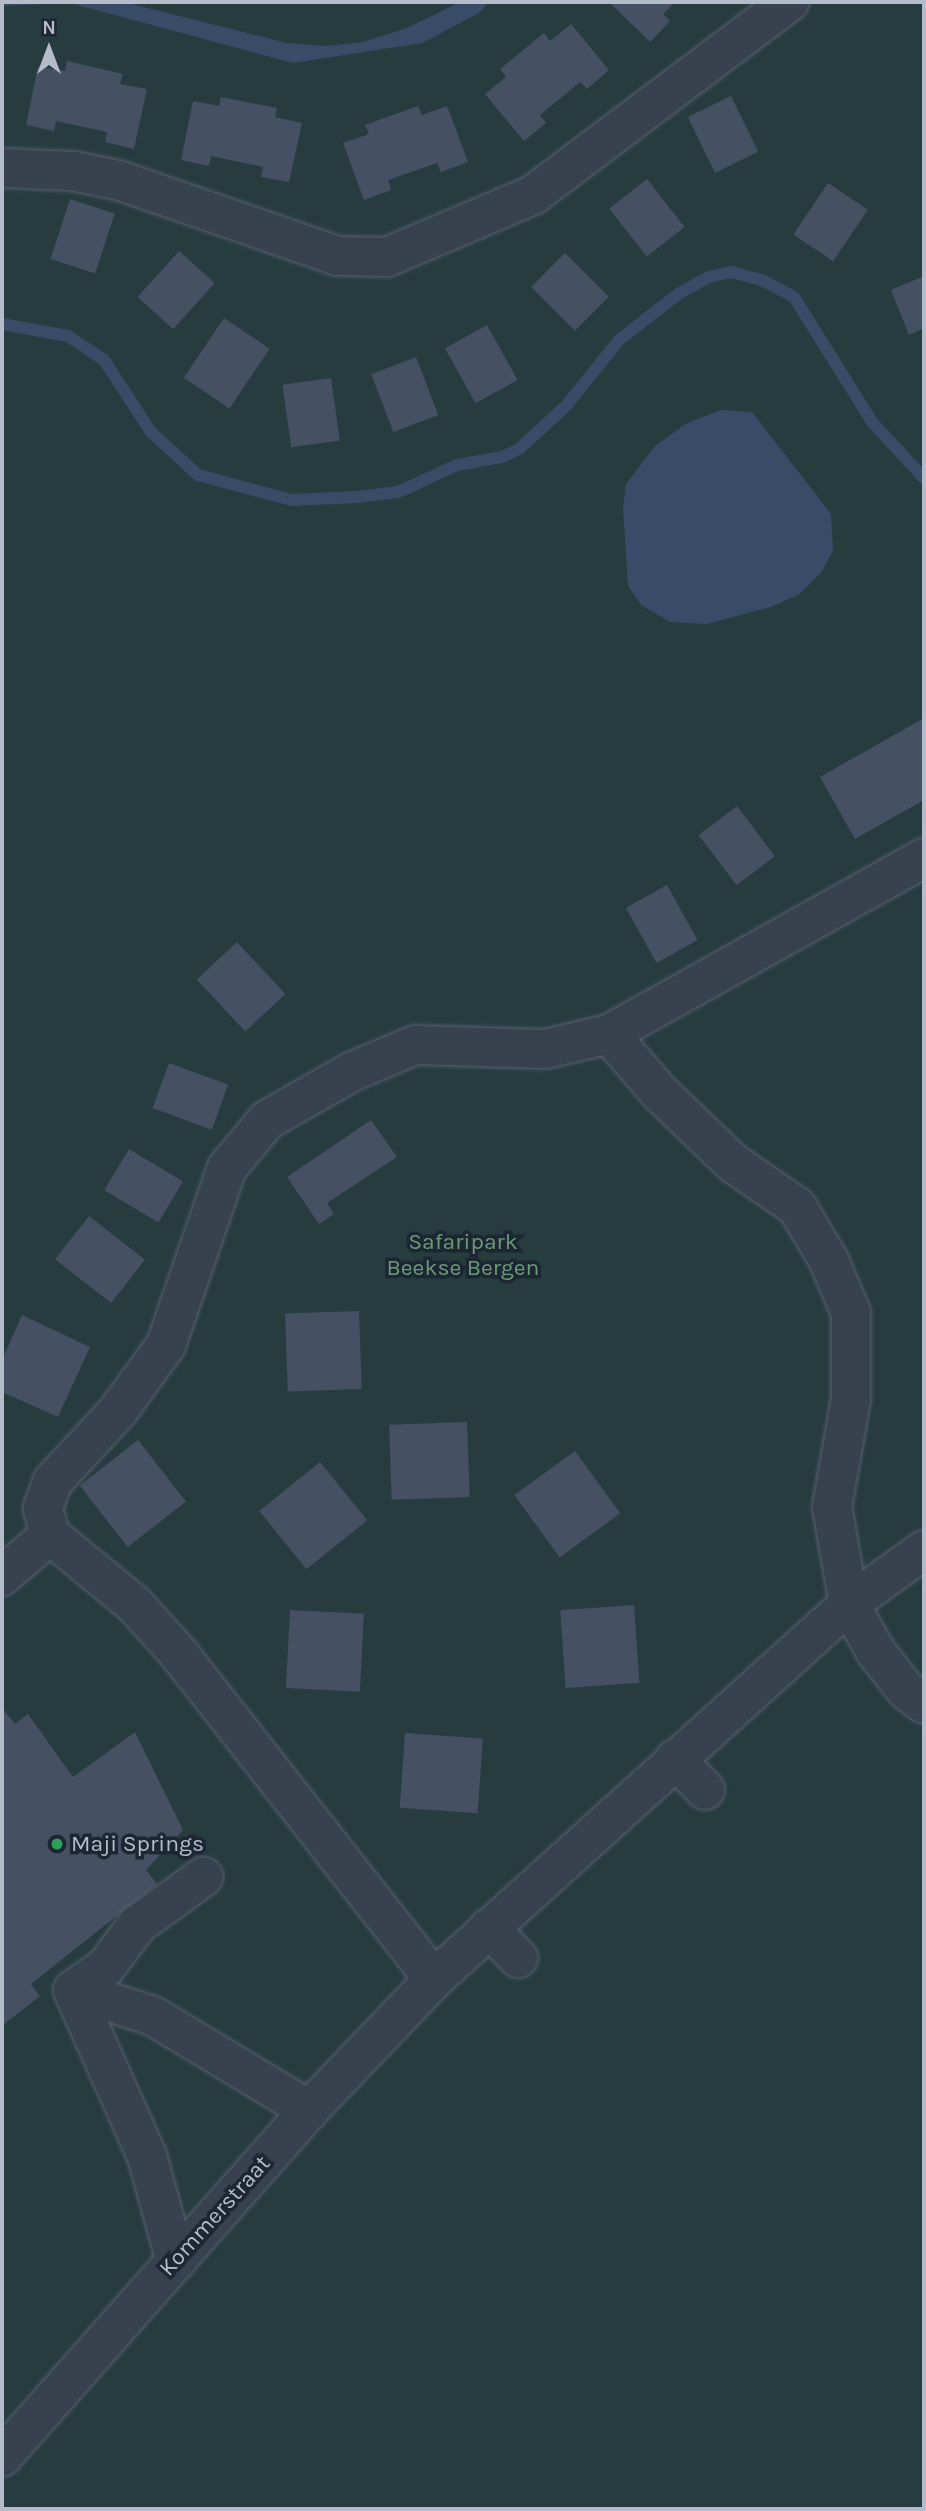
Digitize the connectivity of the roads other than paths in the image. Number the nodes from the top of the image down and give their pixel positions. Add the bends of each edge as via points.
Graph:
1 (789, 2) edge
2 (2, 168) edge
3 (924, 858) edge
4 (609, 1034) junction
5 (50, 1535) junction
6 (924, 1550) edge
7 (2, 1576) edge
8 (849, 1604) junction
9 (924, 1704) edge
10 (675, 1759) junction
11 (705, 1790) dead end
12 (203, 1877) dead end
13 (489, 1928) junction
14 (518, 1958) dead end
15 (434, 1979) junction
16 (73, 1990) junction
17 (309, 2110) junction
18 (176, 2261) junction
19 (2, 2458) edge

1 - 2 street via 533,195 387,257 337,256 118,180 73,171
3 - 4 street
4 - 5 street via 545,1049 415,1045 351,1072 267,1120 227,1168 166,1345 118,1411 53,1481 43,1508
4 - 8 street via 660,1093 733,1163 797,1207 829,1261 851,1313 851,1399 832,1507
5 - 7 street
5 - 15 street via 134,1604 181,1656
6 - 8 street, Kommerstraat
8 - 9 street via 876,1652 905,1689
8 - 10 street, Kommerstraat
10 - 11 street
10 - 13 street, Kommerstraat
12 - 16 street via 137,1925 105,1968
13 - 14 street
13 - 15 street, Kommerstraat
15 - 17 street, Kommerstraat
16 - 17 street via 153,2016
16 - 18 street via 147,2156
17 - 18 street, Kommerstraat
18 - 19 street, Kommerstraat

